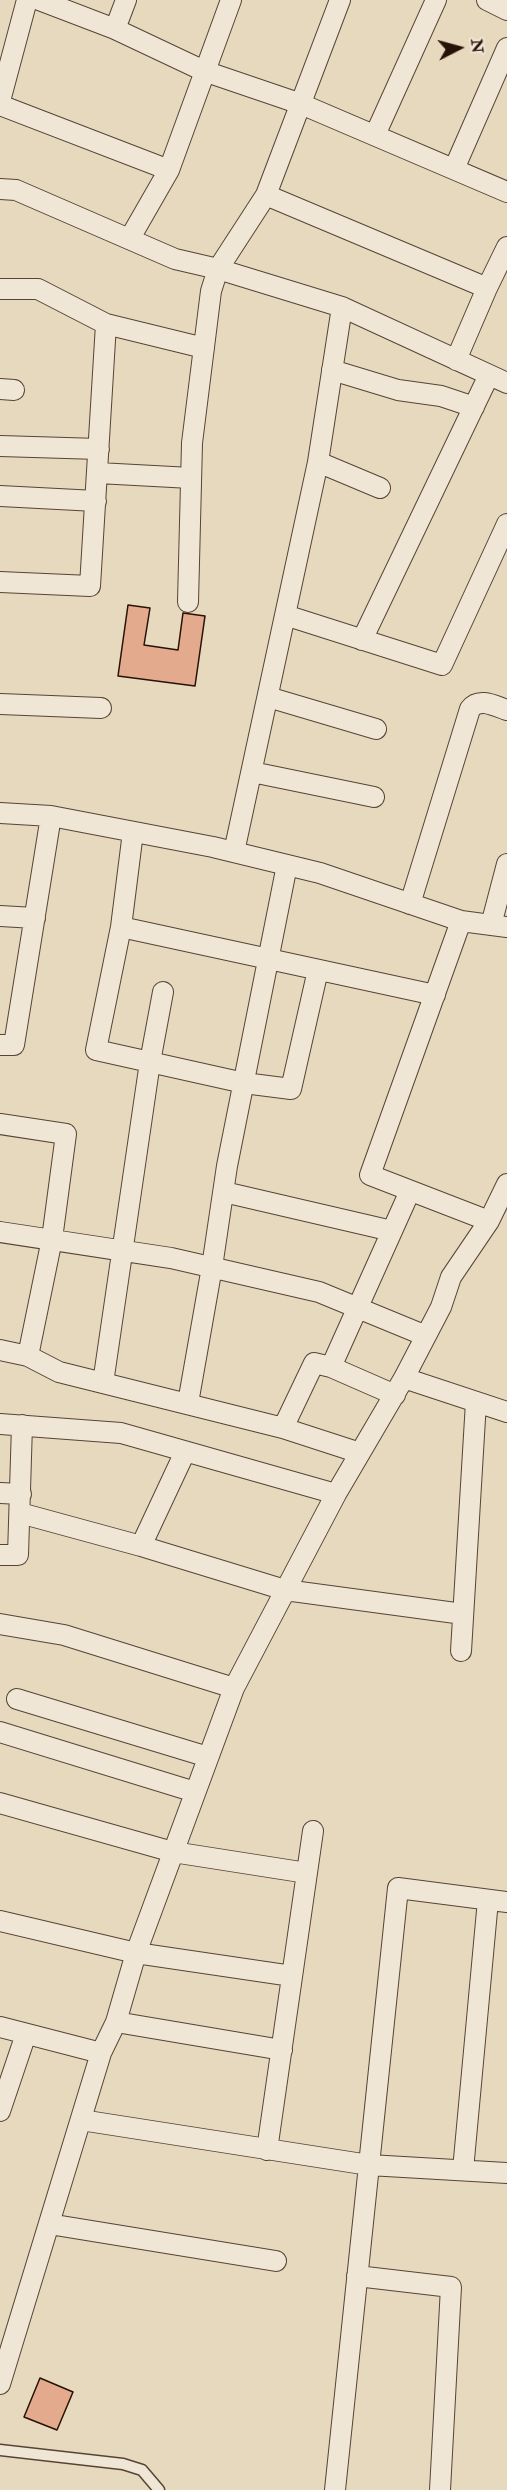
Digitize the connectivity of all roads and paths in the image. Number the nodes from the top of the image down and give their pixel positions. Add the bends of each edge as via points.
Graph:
1 (27, 0) edge
2 (39, 0) edge
3 (126, 0) edge
4 (231, 0) edge
5 (340, 0) edge
6 (436, 0) edge
7 (487, 0) edge
8 (507, 10) edge
9 (115, 29) junction
10 (507, 48) edge
11 (204, 71) junction
12 (0, 103) edge
13 (301, 104) junction
14 (375, 135) junction
15 (454, 168) junction
16 (169, 170) junction
17 (0, 189) edge
18 (507, 192) edge
19 (266, 195) junction
20 (130, 238) junction
21 (507, 247) edge
22 (218, 269) junction
23 (488, 288) junction
24 (0, 290) edge
25 (342, 307) junction
26 (106, 324) junction
27 (204, 348) junction
28 (456, 360) junction
29 (332, 370) junction
30 (498, 379) edge
31 (474, 407) junction
32 (0, 446) edge
33 (99, 449) junction
34 (318, 462) junction
35 (98, 473) junction
36 (191, 478) junction
37 (380, 488) dead end
38 (0, 496) edge
39 (96, 501) junction
40 (507, 525) edge
41 (0, 582) edge
42 (188, 602) dead end
43 (285, 615) junction
44 (362, 640) junction
45 (268, 697) junction
46 (0, 704) edge
47 (101, 708) dead end
48 (507, 710) edge
49 (376, 729) dead end
50 (252, 772) junction
51 (374, 797) dead end
52 (0, 813) edge
53 (51, 816) junction
54 (133, 832) junction
55 (234, 852) junction
56 (507, 864) edge
57 (287, 865) junction
58 (410, 904) junction
59 (0, 916) edge
60 (35, 918) junction
61 (461, 921) junction
62 (499, 926) edge
63 (121, 927) junction
64 (268, 959) junction
65 (318, 970) junction
66 (163, 992) dead end
67 (435, 994) junction
68 (0, 1045) edge
69 (150, 1062) junction
70 (244, 1083) junction
71 (0, 1124) edge
72 (507, 1185) edge
73 (410, 1191) junction
74 (224, 1192) junction
75 (489, 1221) junction
76 (0, 1232) edge
77 (392, 1232) junction
78 (52, 1239) junction
79 (123, 1251) junction
80 (212, 1267) junction
81 (358, 1308) junction
82 (426, 1336) junction
83 (0, 1350) edge
84 (28, 1356) junction
85 (331, 1367) junction
86 (103, 1383) junction
87 (399, 1386) junction
88 (476, 1402) junction
89 (188, 1403) junction
90 (507, 1412) edge
91 (0, 1424) edge
92 (22, 1425) junction
93 (284, 1428) junction
94 (186, 1452) junction
95 (360, 1453) junction
96 (0, 1493) edge
97 (336, 1494) junction
98 (20, 1504) junction
99 (141, 1546) junction
100 (0, 1555) edge
101 (285, 1590) junction
102 (463, 1614) junction
103 (0, 1624) edge
104 (461, 1651) dead end
105 (234, 1688) junction
106 (17, 1699) dead end
107 (0, 1732) edge
108 (208, 1758) junction
109 (195, 1792) junction
110 (0, 1803) edge
111 (314, 1831) dead end
112 (173, 1852) junction
113 (307, 1873) junction
114 (498, 1901) edge
115 (0, 1921) edge
116 (135, 1953) junction
117 (292, 1976) junction
118 (116, 2022) junction
119 (0, 2027) edge
120 (26, 2034) junction
121 (282, 2049) junction
122 (101, 2053) junction
123 (0, 2111) edge
124 (81, 2120) junction
125 (267, 2150) junction
126 (369, 2165) junction
127 (463, 2170) junction
128 (507, 2173) edge
129 (49, 2224) junction
130 (276, 2261) dead end
131 (357, 2276) junction
132 (0, 2384) edge
133 (0, 2450) edge
134 (340, 2489) edge
135 (159, 2490) edge
136 (440, 2490) edge

1 - 12 street
2 - 9 street
3 - 9 street
4 - 11 street
5 - 13 street
6 - 14 street
7 - 8 street
9 - 11 street
10 - 15 street
11 - 13 street
11 - 16 street
12 - 16 street
13 - 14 street
13 - 19 street
14 - 15 street
15 - 18 street
16 - 20 street
17 - 20 street via 16,190
19 - 22 street
19 - 23 street
20 - 22 street via 175,259
21 - 23 street
22 - 25 street
22 - 27 street via 211,291
23 - 28 street
24 - 26 street via 38,289
25 - 28 street
25 - 29 street
26 - 27 street
26 - 33 street
27 - 36 street
28 - 30 street
29 - 31 street
29 - 34 street
30 - 31 street
31 - 44 street
32 - 33 street
33 - 35 street
34 - 37 street
34 - 43 street
35 - 36 street
35 - 39 street
36 - 42 street
38 - 39 street
39 - 41 street via 90,586
40 - 44 street via 442,665
43 - 44 street
43 - 45 street
45 - 49 street
45 - 50 street
46 - 47 street
48 - 58 street via 479,702 470,709
50 - 51 street
50 - 55 street
52 - 53 street
53 - 54 street
53 - 60 street
54 - 55 street
54 - 63 street
55 - 57 street
56 - 62 street
57 - 58 street
57 - 64 street
58 - 61 street
59 - 60 street
60 - 68 street via 14,1045
61 - 62 street
61 - 67 street
63 - 64 street
63 - 69 street via 96,1050
64 - 65 street
64 - 70 street
65 - 67 street
65 - 70 street via 291,1089
66 - 69 street
67 - 73 street via 370,1175
69 - 70 street
69 - 79 street
70 - 74 street
71 - 78 street via 66,1134
72 - 75 street
73 - 75 street
73 - 77 street
74 - 77 street
74 - 80 street
75 - 82 street via 451,1277
76 - 78 street
77 - 81 street
78 - 79 street
78 - 84 street
79 - 80 street
79 - 86 street
80 - 81 street via 319,1292
80 - 89 street
81 - 82 street
81 - 85 street
82 - 87 street
83 - 84 street
84 - 86 street via 59,1372
85 - 87 street
85 - 93 street via 314,1363
86 - 89 street
87 - 88 street
87 - 95 street
88 - 90 street
88 - 102 street
89 - 93 street
91 - 92 street
92 - 94 street via 121,1433
92 - 98 street
93 - 95 street
94 - 97 street
94 - 99 street
95 - 97 street
96 - 98 street
97 - 101 street
98 - 99 street
98 - 100 street via 18,1555
99 - 101 street
101 - 102 street
101 - 105 street
102 - 104 street
103 - 105 street via 64,1635
105 - 108 street
106 - 108 street
107 - 109 street
108 - 109 street
109 - 112 street
110 - 112 street
111 - 113 street
112 - 113 street
112 - 116 street
113 - 117 street
114 - 126 street via 398,1888
114 - 127 street
115 - 116 street
116 - 117 street
116 - 118 street
117 - 121 street
118 - 121 street
118 - 122 street
119 - 120 street
120 - 122 street
120 - 123 street
121 - 125 street
122 - 124 street
124 - 125 street
124 - 129 street
125 - 126 street
126 - 127 street
126 - 131 street
127 - 128 street
129 - 130 street
129 - 132 street
131 - 134 street
131 - 136 street via 451,2286
133 - 135 lane via 123,2464 142,2470

